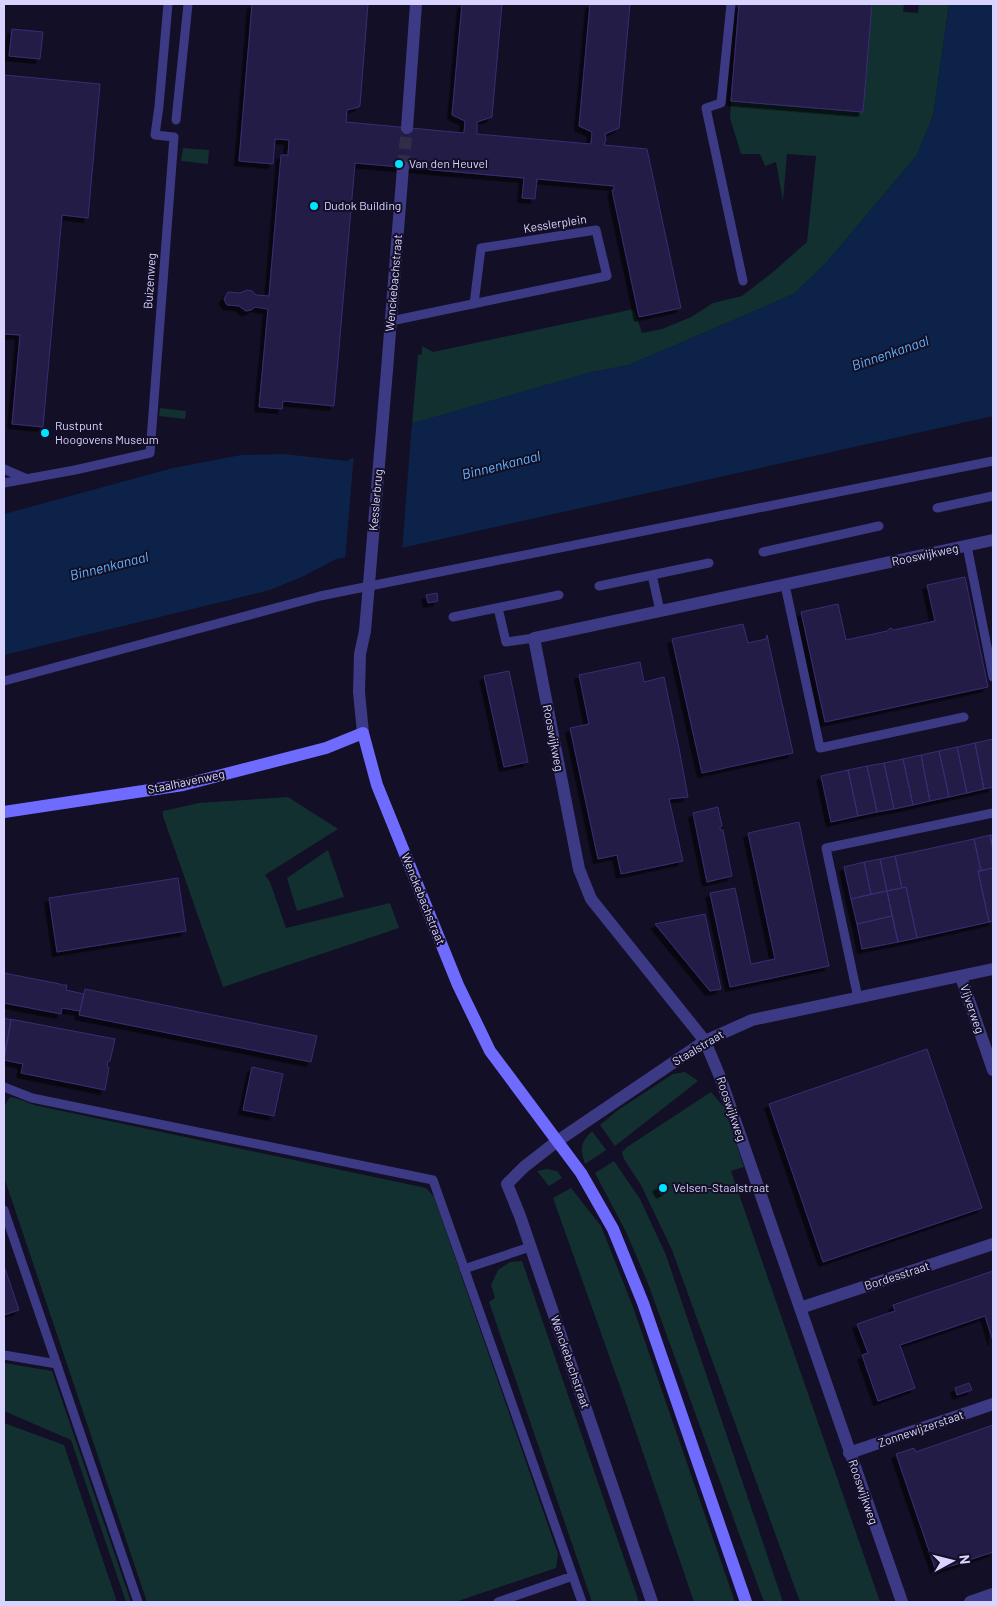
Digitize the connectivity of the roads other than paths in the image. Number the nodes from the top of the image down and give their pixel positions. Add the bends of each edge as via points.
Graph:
1 (168, 4) edge
2 (188, 4) edge
3 (416, 4) edge
4 (731, 4) edge
5 (176, 120) dead end
6 (406, 128) tunnel mouth
7 (403, 167) tunnel mouth
8 (743, 281) dead end
9 (474, 304) junction
10 (391, 321) junction
11 (387, 370) joint
12 (993, 461) edge
13 (4, 469) edge
14 (28, 479) junction
15 (4, 483) edge
16 (993, 496) edge
17 (937, 508) dead end
18 (879, 526) dead end
19 (993, 540) edge
20 (967, 546) junction
21 (763, 552) dead end
22 (709, 563) dead end
23 (652, 575) junction
24 (785, 584) junction
25 (599, 586) dead end
26 (559, 595) dead end
27 (498, 608) junction
28 (660, 611) junction
29 (453, 617) dead end
30 (365, 631) joint
31 (534, 638) junction
32 (993, 677) edge
33 (4, 680) edge
34 (964, 716) dead end
35 (363, 733) junction
36 (4, 812) edge
37 (993, 813) edge
38 (993, 969) edge
39 (961, 977) junction
40 (858, 998) junction
41 (705, 1041) junction
42 (993, 1070) edge
43 (4, 1087) edge
44 (556, 1142) junction
45 (4, 1210) edge
46 (993, 1244) edge
47 (530, 1247) junction
48 (464, 1269) junction
49 (800, 1308) junction
50 (4, 1355) edge
51 (57, 1364) junction
52 (993, 1404) edge
53 (849, 1453) junction
54 (573, 1576) junction
55 (993, 1594) edge
56 (138, 1602) edge
57 (498, 1602) edge
58 (582, 1602) edge
59 (652, 1602) edge
60 (746, 1602) edge
61 (902, 1602) edge
62 (970, 1602) edge

1 - 14 lane, Buizenweg via 155,135 174,137 150,453
2 - 5 lane
3 - 6 street
4 - 8 lane via 721,103 706,108
7 - 10 street, Wenckebachstraat
9 - 9 lane, Kesslerplein via 607,276 596,230 481,248
9 - 10 lane, Kesslerplein
10 - 11 street, Wenckebachstraat
11 - 30 street, Kesslerbrug, bridge
12 - 33 lane via 320,596
13 - 14 lane
14 - 15 lane, Buizenweg
16 - 17 lane
18 - 21 lane
19 - 20 street, Rooswijkweg
20 - 24 street, Rooswijkweg
20 - 32 lane
22 - 23 lane
23 - 25 lane
23 - 28 lane
24 - 28 street, Rooswijkweg
24 - 34 lane via 820,748
26 - 27 lane
27 - 29 lane
27 - 31 lane, Rooswijkweg via 506,642
28 - 31 street, Rooswijkweg
30 - 35 street, Wenckebachstraat via 360,654 359,692
31 - 41 street, Rooswijkweg via 579,869 592,899
35 - 36 street, Staalhavenweg via 326,748 183,785
35 - 44 street, Wenckebachstraat via 377,785 458,985 490,1051
37 - 40 lane via 826,848
38 - 39 street, Staalstraat
39 - 40 street, Staalstraat
39 - 42 street, Vijverweg
40 - 41 street, Staalstraat via 752,1020
41 - 44 street, Staalstraat
41 - 49 street, Rooswijkweg
43 - 48 lane via 32,1098 433,1180
44 - 47 street, Wenckebachstraat via 507,1184
44 - 60 street, Wenckebachstraat via 581,1173 616,1238 643,1303
45 - 51 lane
46 - 49 street, Bordesstraat
47 - 48 lane
47 - 59 street, Wenckebachstraat
48 - 54 lane
49 - 53 street, Rooswijkweg
50 - 51 lane
51 - 56 lane
52 - 53 street, Zonnewijzerstaat
53 - 61 street, Rooswijkweg
54 - 57 lane
54 - 58 lane
55 - 62 street

